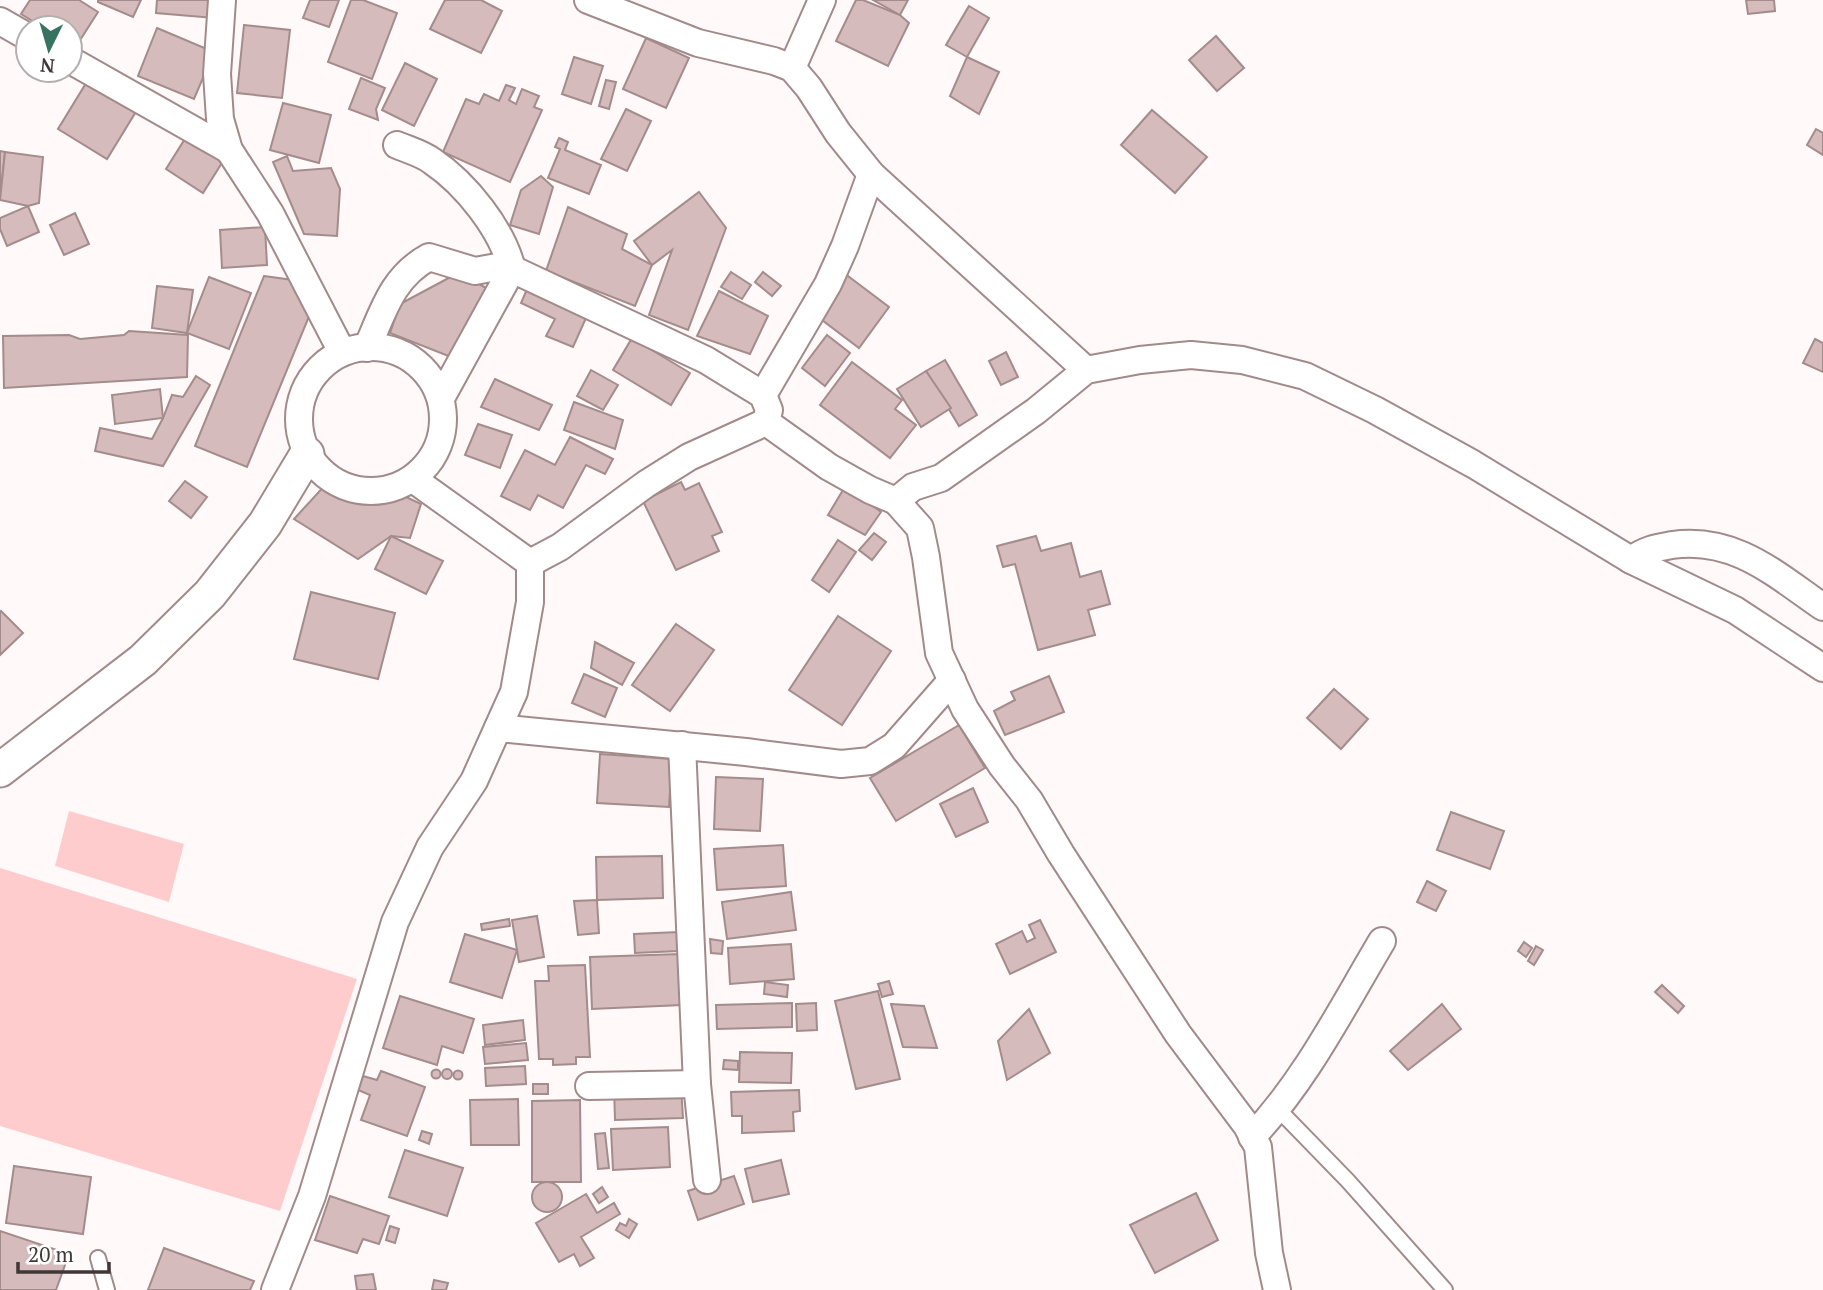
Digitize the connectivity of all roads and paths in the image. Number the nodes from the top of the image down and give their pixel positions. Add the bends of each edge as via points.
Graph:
1 (222, 0) edge
2 (588, 0) edge
3 (822, 0) edge
4 (84, 68) edge
5 (792, 68) junction
6 (397, 145) dead end
7 (229, 150) junction
8 (871, 174) junction
9 (512, 269) junction
10 (355, 350) junction
11 (1086, 370) junction
12 (763, 396) junction
13 (441, 398) junction
14 (766, 422) junction
15 (307, 454) junction
16 (413, 479) junction
17 (896, 501) junction
18 (1632, 559) junction
19 (530, 563) junction
20 (1823, 607) edge
21 (1823, 668) edge
22 (952, 680) junction
23 (498, 728) junction
24 (682, 745) junction
25 (0, 769) edge
26 (1382, 941) dead end
27 (697, 1084) junction
28 (589, 1086) dead end
29 (1279, 1109) junction
30 (1252, 1137) junction
31 (707, 1180) dead end
32 (98, 1258) dead end
33 (107, 1290) edge
34 (275, 1290) edge
35 (1277, 1290) edge
36 (1445, 1290) edge

1 - 7 street via 218,85 220,119
2 - 5 street via 698,43
3 - 5 street
4 - 7 street
5 - 8 street
6 - 9 street via 432,160 472,198 503,243
7 - 10 street
8 - 11 street
8 - 12 street via 828,284
9 - 10 street via 475,271 429,257 421,261 395,286
9 - 12 street via 706,360
9 - 13 street
10 - 13 street via 402,353 426,371
10 - 15 street via 318,369 302,395 298,425
11 - 17 street via 941,478 913,486
11 - 18 street via 1191,355 1242,360 1305,376 1473,464
12 - 14 street via 769,410
13 - 16 street via 443,428 437,447
14 - 17 street via 829,467
14 - 19 street via 690,457 561,547
15 - 16 street via 327,477 354,490 385,491
15 - 25 street via 265,524 210,594 143,660
16 - 19 street
17 - 22 street via 920,528 939,653
18 - 20 street via 1647,549 1684,543 1716,545 1744,554
18 - 21 street via 1735,610
19 - 23 street via 530,602 514,692
22 - 24 street via 894,746 870,761 841,764
22 - 30 street via 1002,766 1029,800 1178,1034
23 - 24 street
23 - 34 street via 474,781 430,847 395,922 312,1196
24 - 27 street
26 - 29 street
27 - 28 street
27 - 31 street
29 - 30 street
29 - 36 lane
30 - 35 street via 1258,1147
32 - 33 lane

